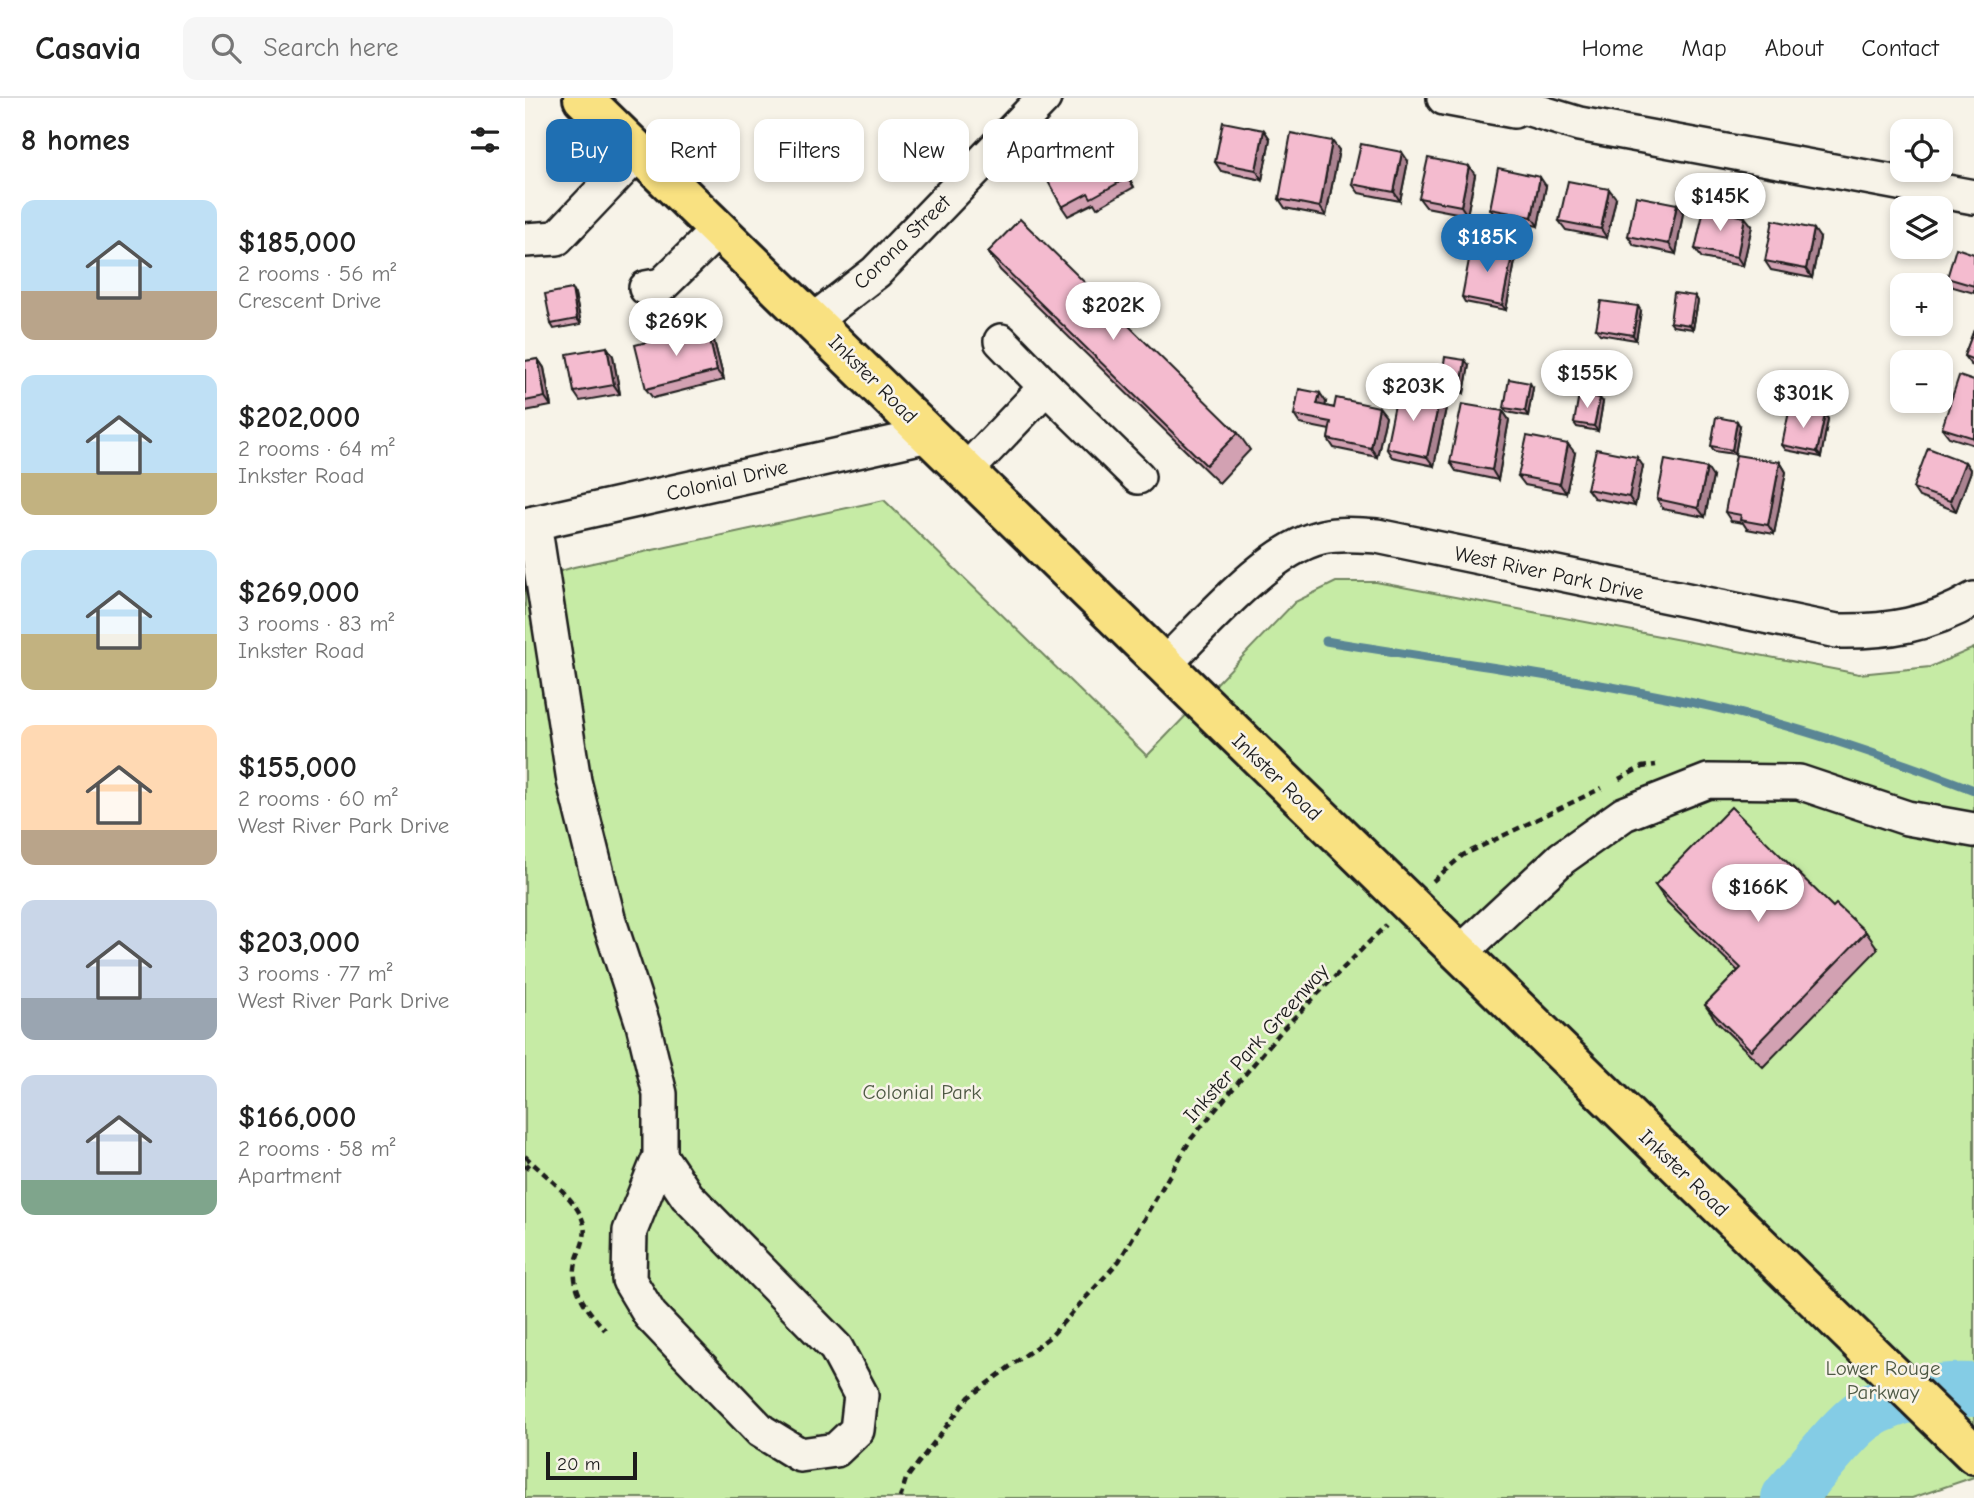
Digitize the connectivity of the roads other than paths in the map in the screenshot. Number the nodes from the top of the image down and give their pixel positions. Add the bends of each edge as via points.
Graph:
1 (583, 98) edge
2 (1044, 98) edge
3 (1061, 98) edge
4 (1444, 98) edge
5 (1493, 98) edge
6 (1025, 119) edge
7 (1027, 119) edge
8 (1579, 124) junction
9 (639, 152) junction
10 (983, 162) edge
11 (1974, 197) edge
12 (719, 229) junction
13 (525, 240) edge
14 (646, 288) dead end
15 (814, 320) junction
16 (1001, 341) dead end
17 (1046, 387) junction
18 (929, 435) junction
19 (965, 471) junction
20 (1138, 477) dead end
21 (530, 524) edge
22 (1974, 599) edge
23 (1163, 666) junction
24 (1974, 830) edge
25 (1459, 954) junction
26 (660, 1156) junction
27 (1974, 1454) edge

1 - 9 main road, Inkster Road
2 - 6 street, Corona Street
3 - 7 street
4 - 8 street
5 - 8 street
8 - 11 street
9 - 12 main road, Inkster Road
9 - 13 street via 557,238
10 - 15 street, Corona Street via 876,272
12 - 14 street via 662,285
12 - 15 main road, Inkster Road
15 - 18 main road, Inkster Road
16 - 17 street
17 - 19 street
17 - 20 street
18 - 19 main road, Inkster Road
18 - 21 street, Colonial Drive
19 - 23 main road, Inkster Road
21 - 26 street via 574,781 608,918 643,1024 660,1094
22 - 23 street, West River Park Drive via 1923,622 1870,632 1837,631 1377,537 1343,535 1303,544 1273,561
23 - 25 main road, Inkster Road
24 - 25 street via 1907,818 1798,782 1708,781 1624,814 1562,858
25 - 27 main road, Inkster Road
26 - 26 street via 630,1231 629,1280 650,1315 761,1431 800,1455 836,1450 857,1430 861,1395 836,1348 687,1196

